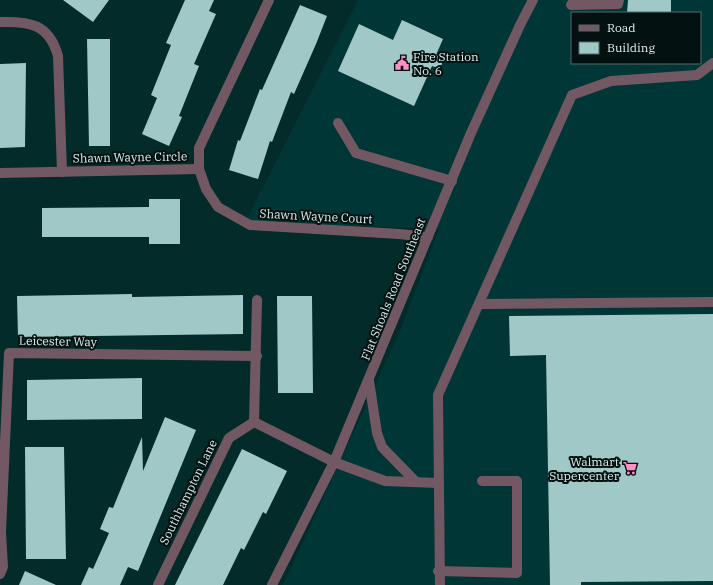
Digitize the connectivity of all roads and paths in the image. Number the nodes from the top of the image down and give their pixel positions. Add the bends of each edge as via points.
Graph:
1 (269, 0) edge
2 (534, 0) edge
3 (574, 0) edge
4 (619, 0) edge
5 (594, 2) edge
6 (0, 22) edge
7 (713, 63) edge
8 (338, 123) dead end
9 (199, 169) junction
10 (62, 172) junction
11 (0, 173) edge
12 (452, 181) junction
13 (428, 238) junction
14 (256, 300) dead end
15 (713, 302) edge
16 (480, 304) junction
17 (257, 356) junction
18 (369, 381) junction
19 (254, 422) junction
20 (334, 462) junction
21 (482, 481) dead end
22 (415, 482) junction
23 (438, 483) junction
24 (0, 532) edge
25 (438, 571) junction
26 (0, 574) edge
27 (158, 585) edge
28 (272, 585) edge
29 (440, 585) edge

1 - 9 street, Shawn Wayne Court via 199,148
2 - 12 street, Flat Shoals Road Southeast via 474,126
3 - 5 street via 571,5
4 - 5 street via 618,4
6 - 10 street, Shawn Wayne Circle via 31,23 50,38 56,49
7 - 16 street via 697,75 611,81 572,95
8 - 12 street via 356,153
9 - 10 street, Shawn Wayne Circle
9 - 13 street, Shawn Wayne Court via 206,189 218,207 250,225
10 - 11 street, Shawn Wayne Circle
12 - 13 street, Flat Shoals Road Southeast
13 - 18 street, Flat Shoals Road Southeast
14 - 17 street
15 - 16 street
16 - 23 street via 438,394
17 - 19 street
17 - 24 street, Leicester Way via 9,353
18 - 20 street, Flat Shoals Road Southeast
18 - 22 street via 376,433 382,447
19 - 20 street
19 - 27 street, Southhampton Lane via 229,438
20 - 22 street via 385,481
20 - 28 street, Flat Shoals Road Southeast
21 - 25 street via 517,481 517,573
22 - 23 street
23 - 25 street
24 - 26 street, Leicester Way via 3,568
25 - 29 street

